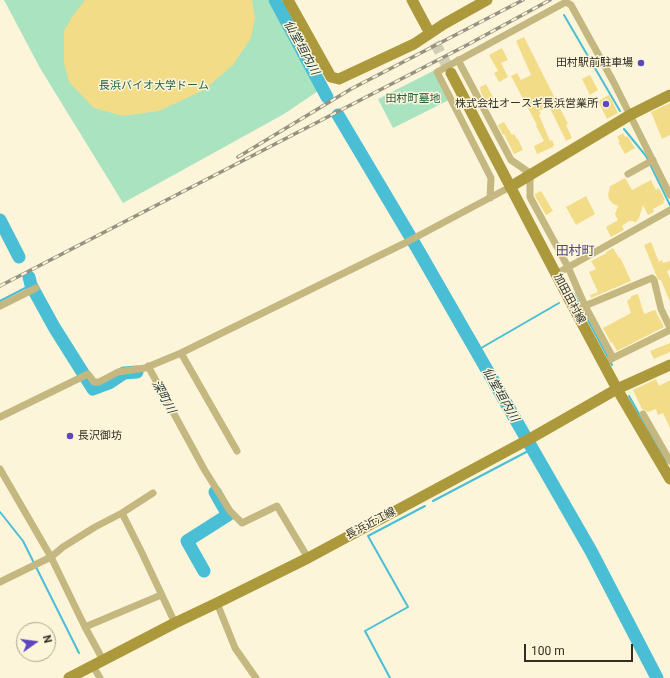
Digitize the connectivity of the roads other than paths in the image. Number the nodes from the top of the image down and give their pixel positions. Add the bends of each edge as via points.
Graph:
1 (288, 0) edge
2 (412, 0) edge
3 (487, 0) edge
4 (427, 28) tunnel mouth
5 (458, 60) junction
6 (451, 73) tunnel mouth
7 (670, 95) edge
8 (630, 115) junction
9 (651, 162) junction
10 (628, 174) dead end
11 (530, 176) junction
12 (510, 188) junction
13 (670, 195) edge
14 (490, 198) junction
15 (670, 210) edge
16 (568, 267) junction
17 (556, 274) junction
18 (36, 288) dead end
19 (0, 306) edge
20 (580, 308) junction
21 (670, 329) edge
22 (181, 353) junction
23 (609, 360) junction
24 (670, 365) edge
25 (148, 366) junction
26 (617, 389) junction
27 (643, 414) dead end
28 (0, 417) edge
29 (237, 451) dead end
30 (670, 461) edge
31 (0, 469) edge
32 (670, 479) edge
33 (153, 493) dead end
34 (122, 513) junction
35 (51, 556) junction
36 (308, 558) junction
37 (0, 582) edge
38 (161, 595) junction
39 (218, 603) junction
40 (174, 623) junction
41 (85, 627) junction
42 (103, 660) junction
43 (93, 666) junction
44 (69, 678) edge
45 (100, 678) edge
46 (256, 678) edge

1 - 3 main road via 331,77 339,79 414,44
2 - 4 main road
5 - 8 street via 566,2 571,4
5 - 11 street via 511,160
5 - 14 street via 437,72 491,178
6 - 12 main road, 加田田村線
7 - 8 main road
8 - 9 street
8 - 11 main road
9 - 10 street
9 - 13 street
11 - 12 main road
11 - 16 street via 530,197
12 - 14 street
12 - 17 main road, 加田田村線
14 - 22 street via 310,291
15 - 16 street
16 - 17 street
16 - 20 street
17 - 20 main road, 加田田村線
18 - 19 street
20 - 21 street via 652,278
20 - 23 main road, 加田田村線
21 - 23 street
22 - 25 street
22 - 29 street
23 - 26 main road, 加田田村線
24 - 26 main road, 長浜近江線
25 - 28 street via 118,372 99,382 94,382 88,374
25 - 36 street via 230,511 242,523 277,506
26 - 32 main road, 加田田村線
26 - 36 main road, 長浜近江線 via 528,440
27 - 30 street
31 - 35 street
33 - 34 street
34 - 35 street via 95,527
34 - 38 street
35 - 37 street
35 - 41 street
36 - 39 main road, 長浜近江線
38 - 40 street
38 - 41 street
39 - 40 main road, 長浜近江線
39 - 46 street via 235,648
40 - 42 main road, 長浜近江線
41 - 42 street
42 - 43 main road, 長浜近江線
43 - 44 main road, 長浜近江線
43 - 45 street

